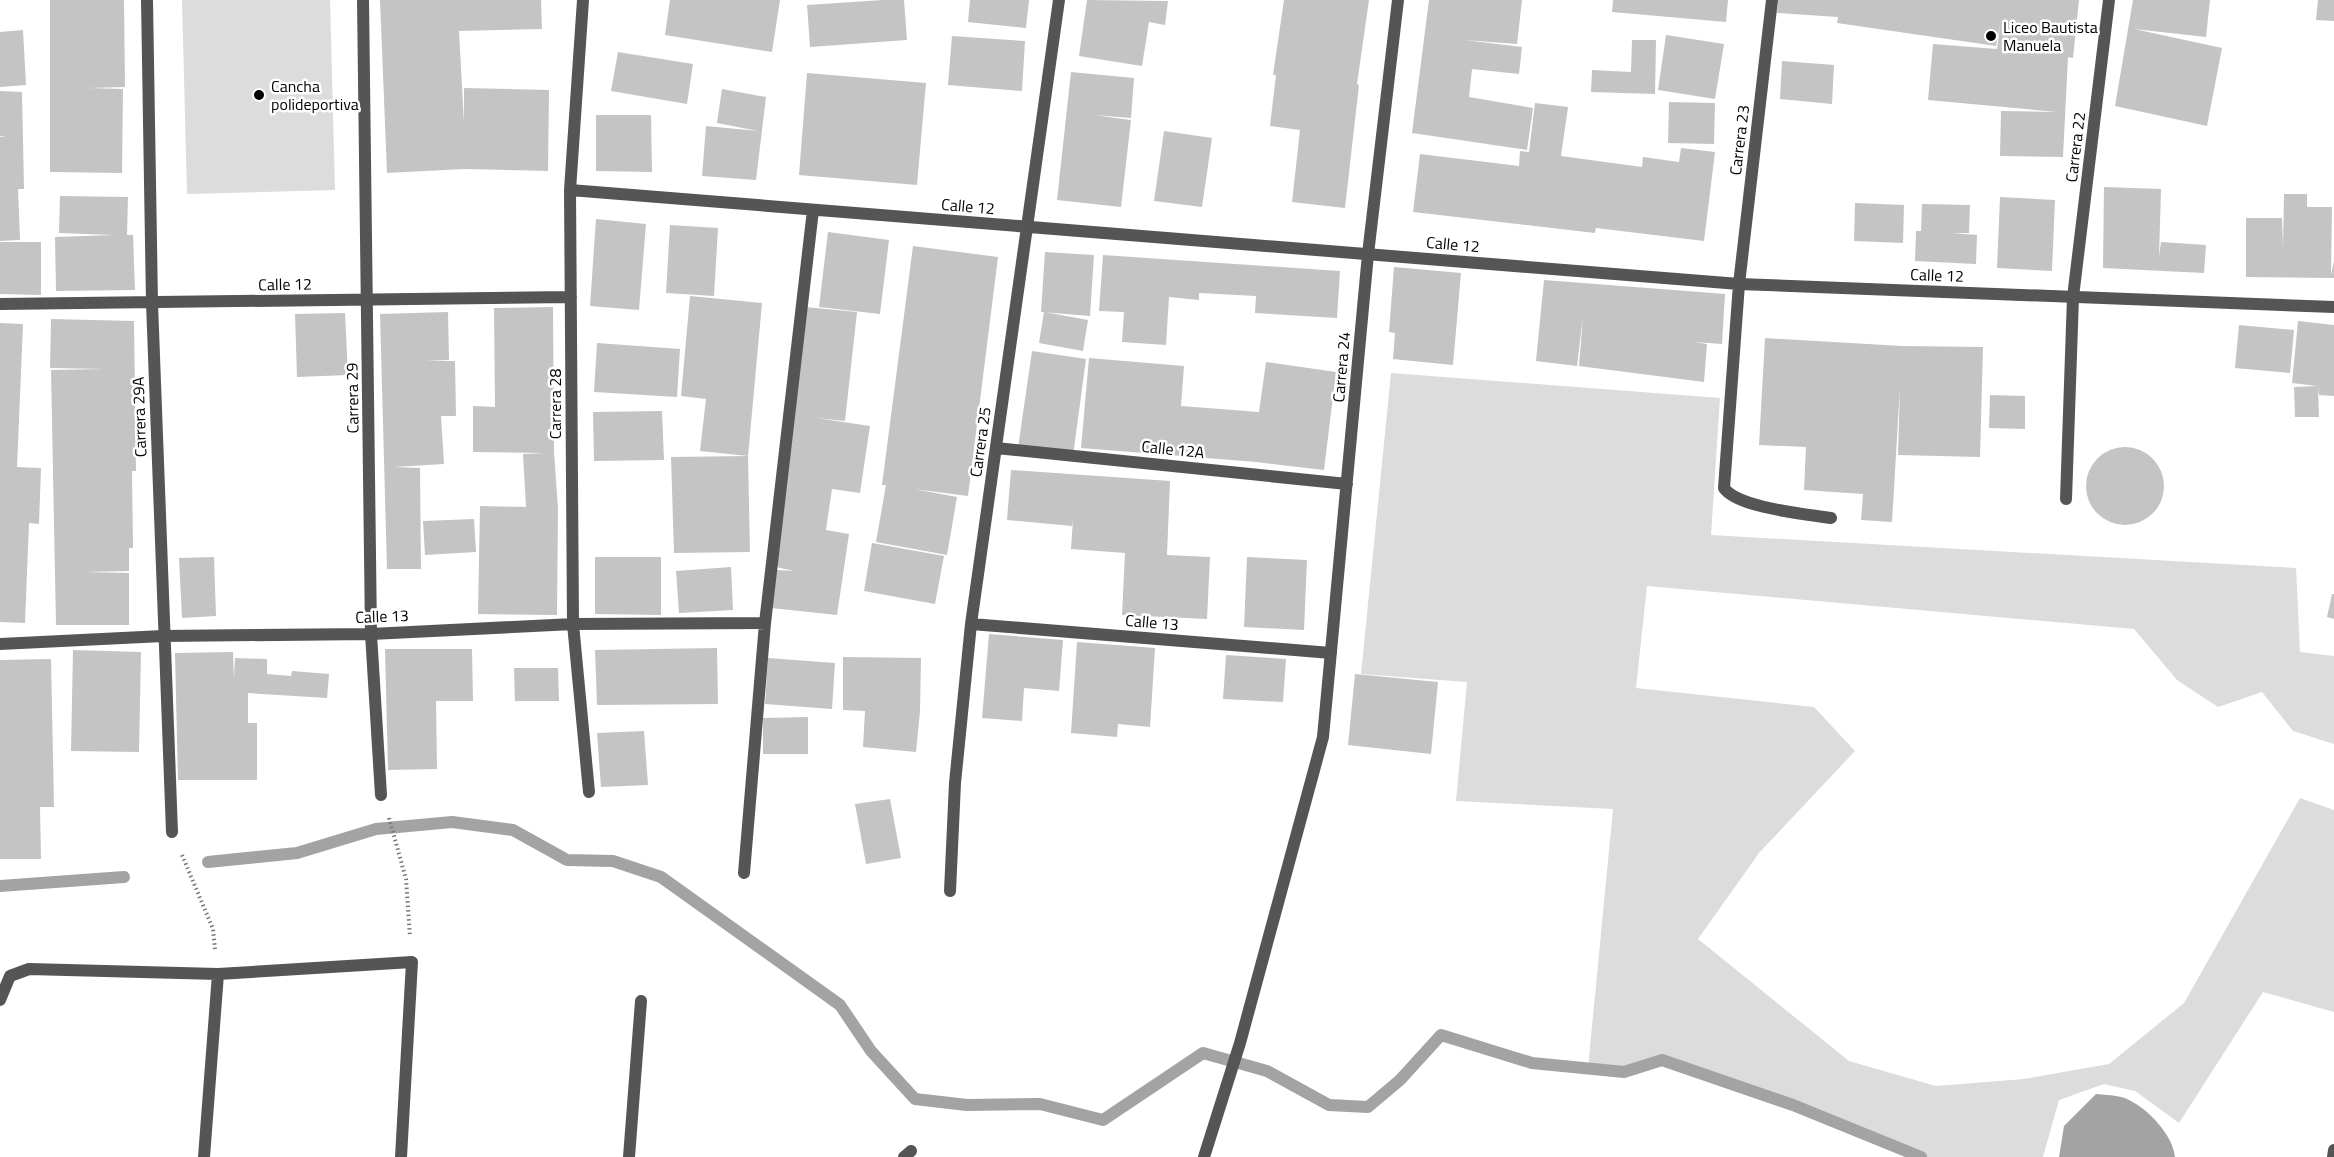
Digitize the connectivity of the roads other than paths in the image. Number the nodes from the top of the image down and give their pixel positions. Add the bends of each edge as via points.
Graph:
1 (147, 0) edge
2 (363, 0) edge
3 (583, 0) edge
4 (1059, 0) edge
5 (1398, 0) edge
6 (1772, 0) edge
7 (2109, 0) edge
8 (570, 190) junction
9 (813, 210) junction
10 (1027, 227) junction
11 (1368, 254) junction
12 (1739, 284) junction
13 (571, 297) junction
14 (2073, 297) junction
15 (367, 300) junction
16 (152, 303) junction
17 (0, 304) edge
18 (2334, 307) edge
19 (996, 447) junction
20 (1347, 484) junction
21 (2066, 498) dead end
22 (1831, 518) dead end
23 (765, 623) junction
24 (573, 624) junction
25 (970, 624) junction
26 (371, 634) junction
27 (163, 636) junction
28 (0, 644) edge
29 (1331, 653) junction
30 (589, 792) dead end
31 (381, 795) dead end
32 (172, 832) road end
33 (744, 873) dead end
34 (950, 891) dead end
35 (218, 974) junction
36 (0, 1000) edge
37 (641, 1001) dead end
38 (2334, 1150) edge
39 (204, 1157) edge
40 (401, 1157) edge
41 (629, 1157) edge
42 (1204, 1157) edge
43 (2333, 1157) edge

1 - 16 street, Carrera 29A
2 - 15 street, Carrera 29
3 - 8 street, Carrera 28
4 - 10 street, Carrera 25
5 - 11 street, Carrera 24
6 - 12 street, Carrera 23
7 - 14 street, Carrera 22
8 - 9 street, Calle 12
8 - 13 street, Carrera 28
9 - 10 street, Calle 12
9 - 23 street
10 - 11 street, Calle 12
10 - 19 street, Carrera 25
11 - 12 street, Calle 12
11 - 20 street, Carrera 24
12 - 14 street, Calle 12
12 - 22 street, Carrera 23 via 1724,488 1743,500
13 - 15 street, Calle 12
13 - 24 street, Carrera 28
14 - 18 street, Calle 12
14 - 21 street, Carrera 22
15 - 16 street, Calle 12
15 - 26 street, Carrera 29
16 - 17 street, Calle 12
16 - 27 street, Carrera 29A
19 - 20 street, Calle 12A
19 - 25 street, Carrera 25
20 - 29 street, Carrera 24
23 - 24 street, Calle 13
23 - 33 street
24 - 26 street, Calle 13
24 - 30 street, Carrera 28
25 - 29 street, Calle 13
25 - 34 street, Carrera 25 via 957,750
26 - 27 street, Calle 13
26 - 31 street, Carrera 29
27 - 28 street, Calle 13
27 - 32 street, Carrera 29A
29 - 42 street, Carrera 24 via 1323,737 1240,1043
35 - 36 street via 28,969 10,976
35 - 39 street
35 - 40 street via 412,962
37 - 41 street
38 - 43 street

